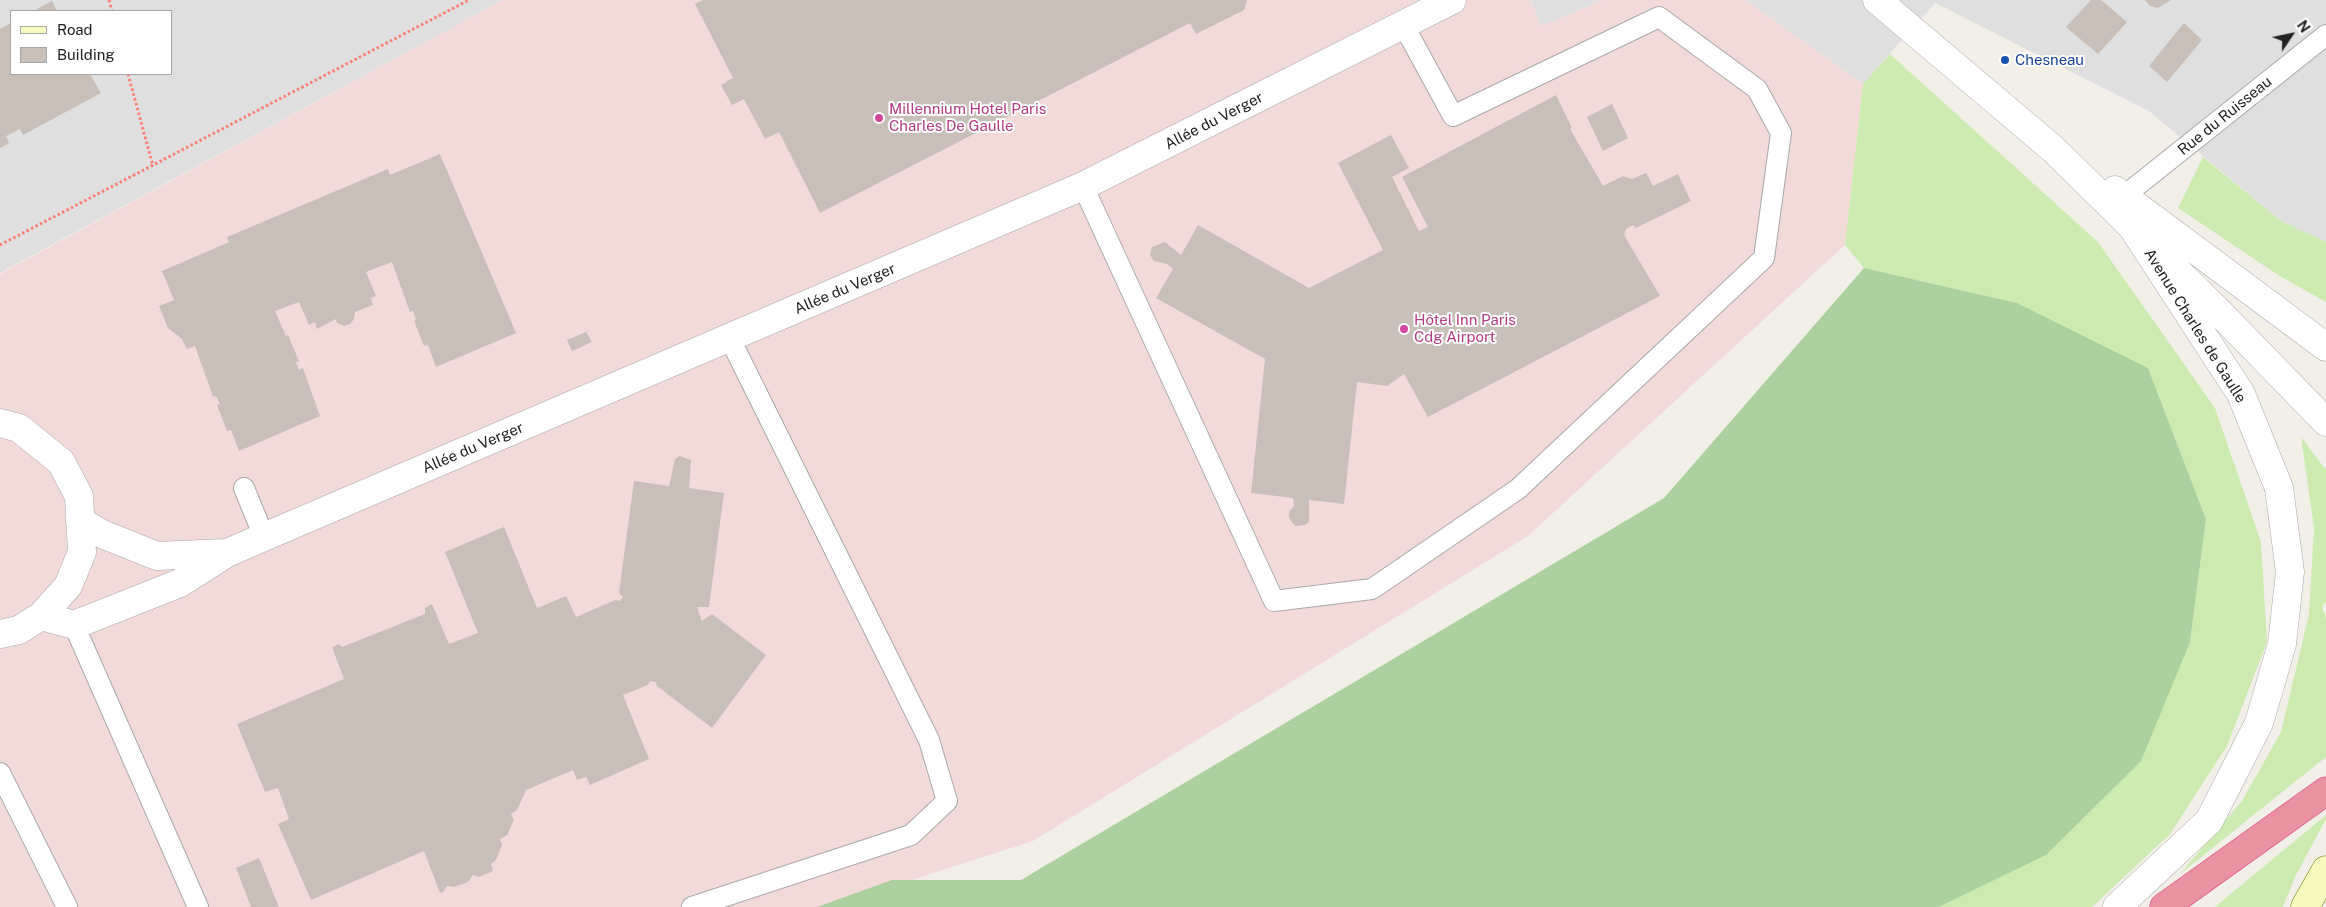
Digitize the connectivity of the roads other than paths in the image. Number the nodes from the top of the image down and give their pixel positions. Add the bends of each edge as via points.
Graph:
1 (1452, 0) edge
2 (1877, 0) edge
3 (1404, 26) junction
4 (2326, 35) edge
5 (2053, 149) junction
6 (1082, 186) junction
7 (2124, 196) junction
8 (2131, 225) junction
9 (2201, 252) junction
10 (2326, 327) edge
11 (730, 339) junction
12 (2326, 347) edge
13 (2326, 422) edge
14 (0, 424) edge
15 (244, 488) dead end
16 (80, 521) junction
17 (264, 537) junction
18 (227, 553) junction
19 (41, 616) junction
20 (74, 625) junction
21 (0, 634) edge
22 (0, 773) edge
23 (2326, 791) edge
24 (2326, 870) edge
25 (67, 907) edge
26 (198, 907) edge
27 (692, 907) edge
28 (2118, 907) edge
29 (2164, 907) edge
30 (2305, 907) edge

1 - 3 street, Allée du Verger
2 - 5 street, Avenue Charles de Gaulle
3 - 6 street, Allée du Verger
3 - 6 lane via 1453,116 1658,17 1757,89 1782,132 1764,258 1518,489 1372,589 1274,601
4 - 7 lane, Rue du Ruisseau
5 - 7 street, Avenue Charles de Gaulle
5 - 8 street, Avenue Charles de Gaulle
6 - 11 street, Allée du Verger
7 - 9 street, Avenue Charles de Gaulle
8 - 13 street, Avenue Charles de Gaulle
8 - 28 street, Avenue Charles de Gaulle via 2241,394 2279,488 2290,572 2282,644 2259,723 2210,821
9 - 10 street, Avenue Charles de Gaulle
9 - 12 street, Avenue Charles de Gaulle
11 - 17 street, Allée du Verger
11 - 27 lane via 929,740 947,802 911,834
14 - 16 street via 19,428 61,462 79,496
15 - 17 lane
16 - 18 street, Allée du Verger via 102,534 158,556
16 - 19 street via 82,552 68,586
17 - 18 street, Allée du Verger
18 - 20 street, Allée du Verger via 180,583
19 - 20 street
19 - 21 street via 18,630
20 - 26 lane
22 - 25 lane
23 - 29 highway
24 - 30 main road

